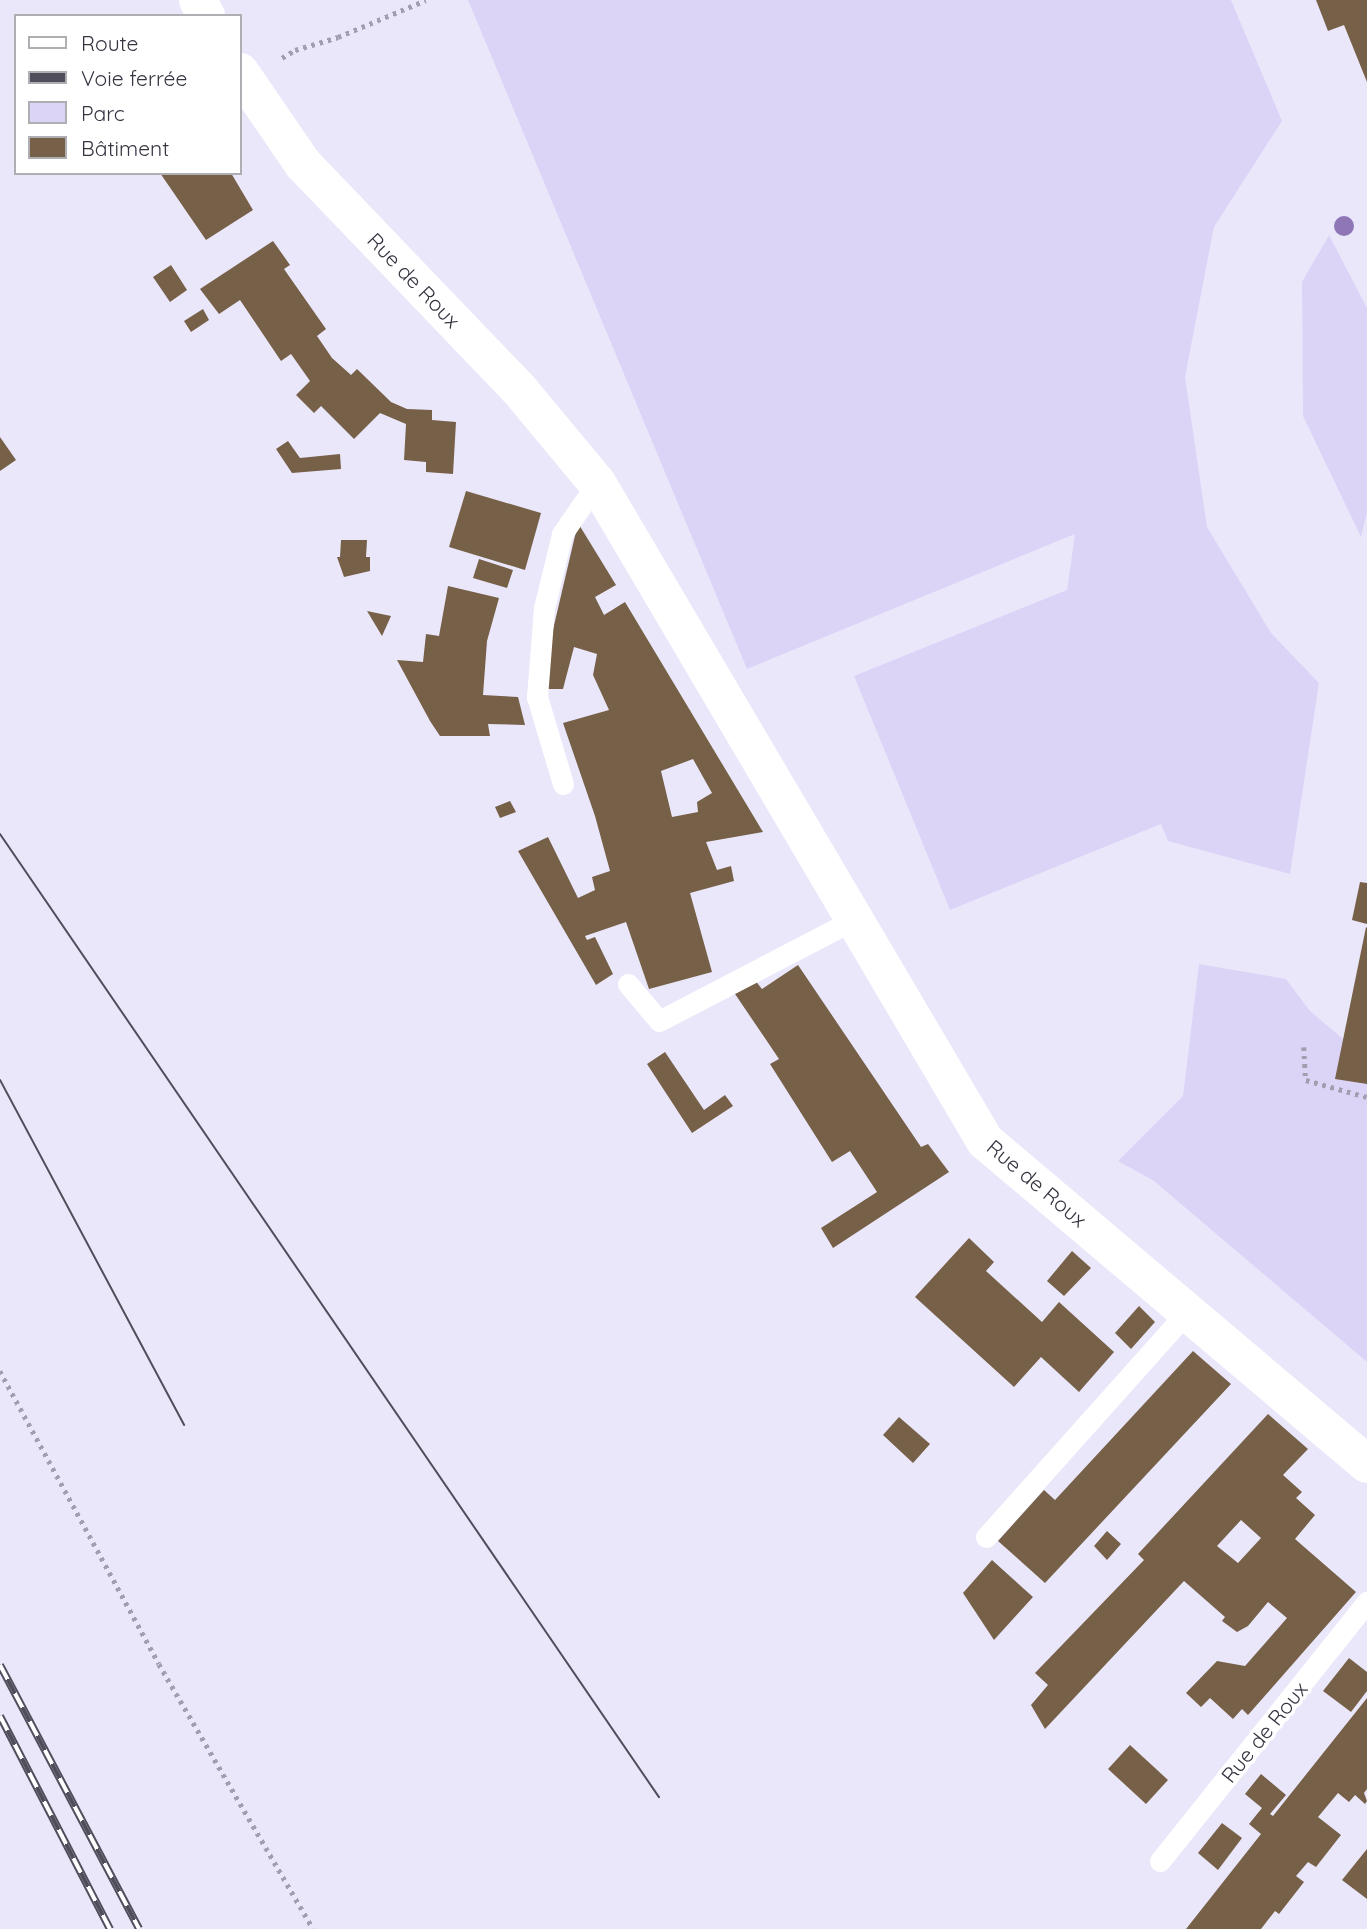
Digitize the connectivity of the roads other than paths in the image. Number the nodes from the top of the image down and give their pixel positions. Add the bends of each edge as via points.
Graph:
1 (243, 76) edge
2 (597, 483) junction
3 (563, 784) dead end
4 (853, 920) junction
5 (628, 984) dead end
6 (1188, 1311) junction
7 (1367, 1464) edge
8 (986, 1537) dead end
9 (1367, 1602) edge
10 (1160, 1861) dead end

1 - 2 street, Rue de Roux via 303,164 518,388
2 - 3 lane via 562,534 544,608 537,697
2 - 4 street, Rue de Roux
4 - 5 lane via 659,1021
4 - 6 street, Rue de Roux via 985,1141
6 - 7 street, Rue de Roux
6 - 8 lane
9 - 10 lane, Rue de Roux

